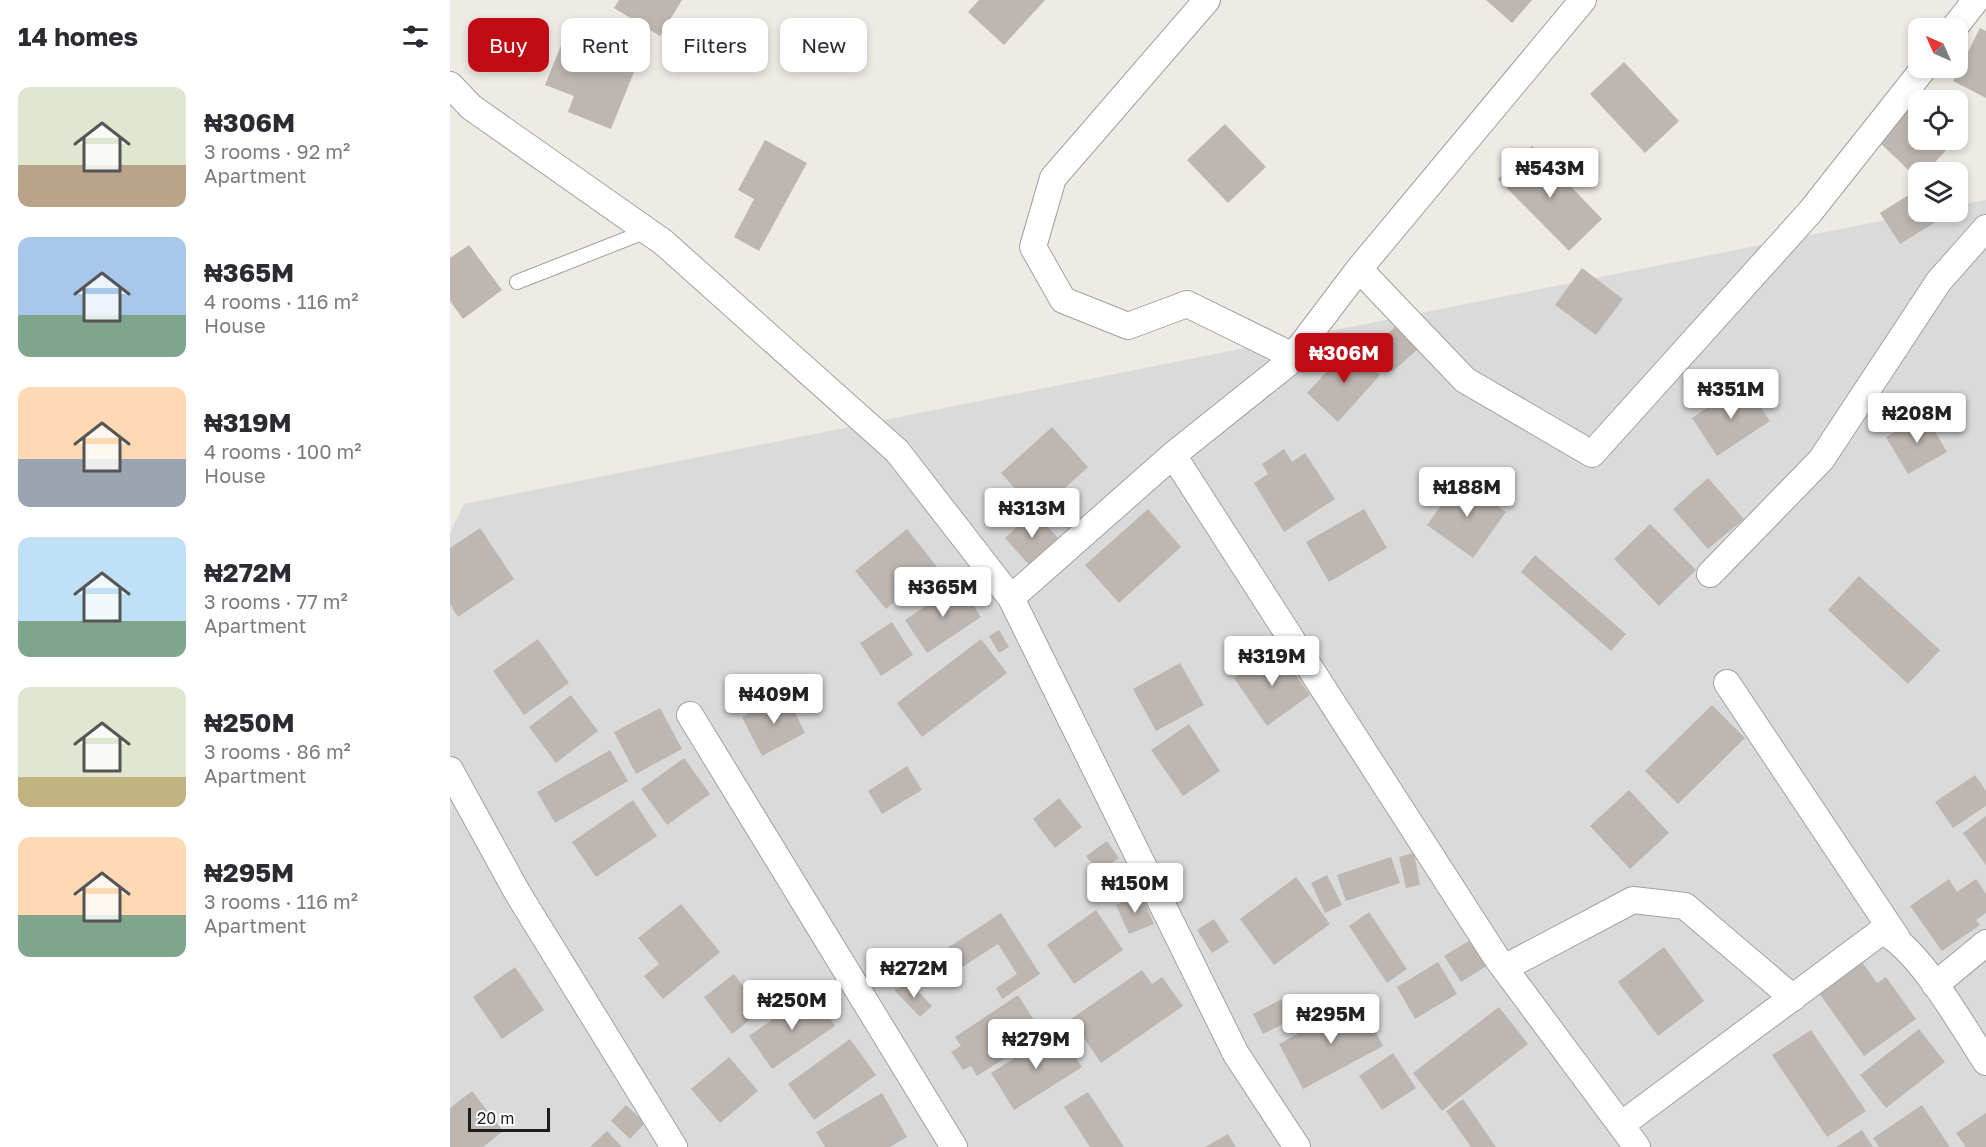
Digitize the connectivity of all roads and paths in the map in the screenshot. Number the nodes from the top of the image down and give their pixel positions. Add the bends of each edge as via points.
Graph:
1 (1207, 0) edge
2 (1583, 0) edge
3 (1976, 0) edge
4 (1962, 18) edge
5 (1916, 78) edge
6 (450, 85) edge
7 (1986, 228) edge
8 (647, 231) junction
9 (1359, 269) junction
10 (517, 282) dead end
11 (1293, 356) junction
12 (1173, 455) junction
13 (1710, 574) dead end
14 (1011, 598) junction
15 (1727, 683) dead end
16 (690, 715) dead end
17 (450, 770) edge
18 (1897, 938) junction
19 (1986, 943) edge
20 (1504, 968) junction
21 (1935, 985) junction
22 (1793, 998) junction
23 (1986, 1062) edge
24 (1621, 1125) junction
25 (674, 1147) edge
26 (954, 1147) edge
27 (1297, 1147) edge
28 (1637, 1147) edge

1 - 11 street via 1053,178 1033,247 1064,300 1128,326 1187,304
2 - 9 street
3 - 4 street
5 - 9 street via 1810,212 1592,454 1465,380
6 - 8 street via 471,106
7 - 13 street via 1939,281 1821,460
8 - 10 lane
8 - 14 street via 897,451
9 - 11 street
11 - 12 street
12 - 14 street
12 - 20 street
14 - 27 street via 1236,1054
15 - 18 street
16 - 26 street
17 - 25 street via 517,892
18 - 21 street
18 - 22 street via 1882,931
19 - 21 street
20 - 22 street via 1633,900 1654,902 1685,906
20 - 24 street
21 - 23 street
22 - 24 street
24 - 28 street

